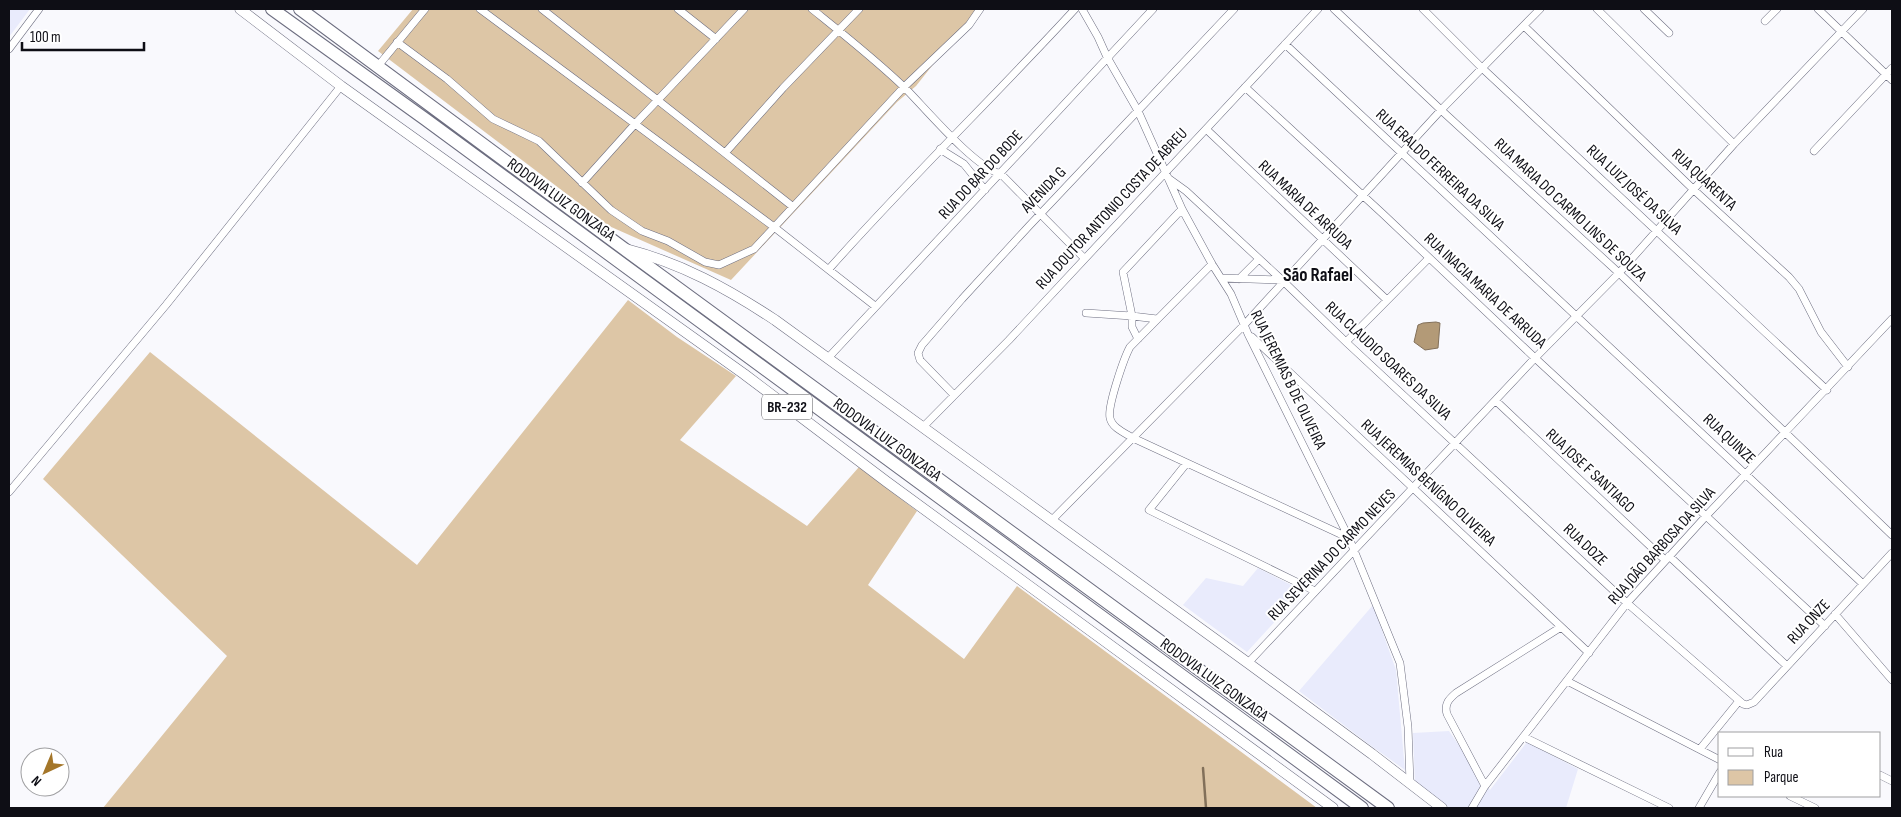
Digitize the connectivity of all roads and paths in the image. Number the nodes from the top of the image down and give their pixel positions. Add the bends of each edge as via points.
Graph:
1 (39, 9) edge
2 (240, 9) edge
3 (272, 9) edge
4 (300, 9) edge
5 (426, 9) edge
6 (480, 9) edge
7 (542, 9) edge
8 (678, 9) edge
9 (744, 9) edge
10 (812, 9) edge
11 (860, 9) edge
12 (980, 9) edge
13 (1075, 9) edge
14 (1082, 9) edge
15 (1153, 9) edge
16 (1234, 9) edge
17 (1318, 9) edge
18 (1334, 9) edge
19 (1423, 9) edge
20 (1436, 9) edge
21 (1540, 9) edge
22 (1597, 9) edge
23 (1644, 9) edge
24 (1777, 9) edge
25 (1818, 9) edge
26 (1863, 9) edge
27 (1430, 16) junction
28 (1765, 21) dead end
29 (1524, 26) junction
30 (839, 31) junction
31 (1842, 31) junction
32 (1669, 33) dead end
33 (716, 39) junction
34 (398, 42) junction
35 (1286, 44) junction
36 (9, 49) edge
37 (1107, 57) junction
38 (378, 66) junction
39 (1482, 68) junction
40 (1892, 68) edge
41 (1886, 74) junction
42 (1892, 80) edge
43 (341, 86) junction
44 (904, 87) junction
45 (1244, 88) junction
46 (657, 100) junction
47 (1441, 110) junction
48 (1138, 111) junction
49 (635, 124) junction
50 (1206, 129) junction
51 (952, 137) junction
52 (1734, 144) junction
53 (940, 149) junction
54 (1814, 151) dead end
55 (1402, 152) junction
56 (725, 153) junction
57 (1001, 174) junction
58 (1166, 175) junction
59 (582, 183) junction
60 (985, 190) junction
61 (1694, 190) junction
62 (1363, 196) junction
63 (792, 206) junction
64 (1182, 209) junction
65 (1041, 214) junction
66 (774, 228) junction
67 (1657, 230) junction
68 (1322, 240) junction
69 (623, 248) junction
70 (1084, 258) junction
71 (1429, 258) junction
72 (1259, 259) junction
73 (1212, 264) junction
74 (828, 269) junction
75 (1619, 273) junction
76 (1221, 278) junction
77 (1239, 279) junction
78 (1283, 281) junction
79 (1386, 300) junction
80 (875, 306) junction
81 (1086, 314) dead end
82 (1132, 316) junction
83 (1576, 316) junction
84 (1157, 319) junction
85 (1892, 319) edge
86 (1245, 324) junction
87 (1248, 334) junction
88 (1138, 339) junction
89 (1346, 342) junction
90 (828, 358) junction
91 (1535, 358) junction
92 (1848, 367) junction
93 (1827, 390) junction
94 (954, 396) junction
95 (1496, 401) junction
96 (924, 426) junction
97 (1787, 432) junction
98 (1133, 438) junction
99 (1456, 443) junction
100 (1186, 464) junction
101 (1746, 474) junction
102 (1414, 488) junction
103 (9, 492) edge
104 (1707, 515) junction
105 (1052, 520) junction
106 (1892, 535) edge
107 (1349, 538) junction
108 (1354, 550) junction
109 (1892, 553) edge
110 (1667, 558) junction
111 (1863, 584) junction
112 (1315, 591) junction
113 (1627, 603) junction
114 (1836, 614) junction
115 (1825, 626) junction
116 (1561, 627) junction
117 (1589, 653) junction
118 (1248, 663) junction
119 (1787, 666) junction
120 (1892, 680) edge
121 (1568, 681) junction
122 (1741, 703) junction
123 (1524, 737) junction
124 (1700, 750) junction
125 (1718, 759) edge
126 (1718, 775) edge
127 (1410, 783) junction
128 (1485, 786) junction
129 (1792, 797) edge
130 (1332, 808) edge
131 (1362, 808) edge
132 (1388, 808) edge
133 (1442, 808) edge
134 (1472, 808) edge
135 (1669, 808) edge
136 (1699, 808) edge
137 (1816, 808) edge

1 - 36 street
2 - 43 main road, BR-232
3 - 131 highway, RODOVIA LUIZ GONZAGA / BR-232
4 - 38 highway, RODOVIA LUIZ GONZAGA / BR-232
5 - 34 street
6 - 49 street
7 - 46 street
8 - 33 street
9 - 33 street
10 - 30 street
11 - 30 street
12 - 44 street via 959,35
13 - 51 street via 1022,68
14 - 37 street, RUA JEREMIAS B DE OLIVEIRA
15 - 37 street, RUA DO BAR DO BODE
16 - 48 street, AVENIDA G
17 - 35 street, RUA DOUTOR ANTONIO COSTA DE ABREU
18 - 47 street, RUA MARIA DO CARMO LINS DE SOUZA
19 - 27 street, RUA LUIZ JOSÉ DA SILVA
20 - 27 street
21 - 29 street
22 - 52 street
23 - 32 street
24 - 28 street
25 - 31 street
26 - 31 street
27 - 39 street, RUA LUIZ JOSÉ DA SILVA
29 - 39 street
29 - 61 street, RUA QUARENTA
30 - 44 street
30 - 56 street
31 - 41 street
31 - 52 street
33 - 46 street
34 - 38 street
34 - 59 street via 447,79 487,116 539,141
35 - 45 street, RUA DOUTOR ANTONIO COSTA DE ABREU
35 - 55 street, RUA ERALDO FERREIRA DA SILVA
37 - 48 street, RUA JEREMIAS B DE OLIVEIRA
37 - 57 street, RUA DO BAR DO BODE
38 - 69 highway, RODOVIA LUIZ GONZAGA / BR-232
39 - 47 street
39 - 67 street, RUA LUIZ JOSÉ DA SILVA
40 - 41 street
41 - 42 street
41 - 54 street
43 - 103 street via 160,312
43 - 130 main road, BR-232 via 744,374
44 - 51 street
44 - 63 street
45 - 50 street, RUA DOUTOR ANTONIO COSTA DE ABREU
45 - 62 street, RUA INACIA MARIA DE ARRUDA
46 - 49 street
46 - 56 street
47 - 55 street
47 - 75 street, RUA MARIA DO CARMO LINS DE SOUZA
48 - 58 street, RUA JEREMIAS B DE OLIVEIRA
48 - 65 street, AVENIDA G
49 - 59 street
49 - 66 street
50 - 58 street, RUA DOUTOR ANTONIO COSTA DE ABREU
50 - 68 street, RUA MARIA DE ARRUDA
51 - 53 street
51 - 57 street via 989,169
52 - 61 street
53 - 60 street via 964,164
53 - 74 street
55 - 62 street
55 - 83 street, RUA ERALDO FERREIRA DA SILVA
56 - 63 street
57 - 60 street, RUA DO BAR DO BODE
57 - 65 street
58 - 64 street, RUA JEREMIAS B DE OLIVEIRA
58 - 70 street, RUA DOUTOR ANTONIO COSTA DE ABREU
58 - 72 street, RUA CLAUDIO SOARES DA SILVA
59 - 66 street via 642,231 711,264 725,263 754,249
60 - 80 street, RUA DO BAR DO BODE
61 - 67 street
61 - 92 street, RUA QUARENTA via 1795,283 1821,332
62 - 68 street
62 - 71 street, RUA INACIA MARIA DE ARRUDA
63 - 66 street
64 - 73 street, RUA JEREMIAS B DE OLIVEIRA
64 - 82 street via 1123,272
65 - 70 street
65 - 94 street, AVENIDA G via 919,350 920,360
66 - 74 street
67 - 75 street
67 - 93 street, RUA LUIZ JOSÉ DA SILVA
68 - 78 street
68 - 79 street, RUA MARIA DE ARRUDA
69 - 90 main road via 656,256 717,284
69 - 132 highway, RODOVIA LUIZ GONZAGA / BR-232
70 - 94 street, RUA DOUTOR ANTONIO COSTA DE ABREU
71 - 79 street
71 - 91 street, RUA INACIA MARIA DE ARRUDA
72 - 77 street
72 - 78 street, RUA CLAUDIO SOARES DA SILVA
73 - 76 street, RUA JEREMIAS B DE OLIVEIRA
73 - 84 street
74 - 80 street
75 - 83 street
75 - 97 street, RUA MARIA DO CARMO LINS DE SOUZA
76 - 77 street
76 - 86 street, RUA JEREMIAS B DE OLIVEIRA
77 - 78 street
78 - 86 street
78 - 89 street, RUA CLAUDIO SOARES DA SILVA
79 - 89 street
80 - 90 street, RUA DO BAR DO BODE
81 - 82 street
82 - 84 street
82 - 88 street via 1132,327
83 - 91 street, RUA SEVERINA DO CARMO NEVES
83 - 101 street, RUA QUINZE
84 - 88 street
85 - 92 street, RUA JOÃO BARBOSA DA SILVA
86 - 87 street, RUA JEREMIAS B DE OLIVEIRA
86 - 98 street
87 - 102 street, RUA JEREMIAS BENÍGNO OLIVEIRA
87 - 107 street, RUA JEREMIAS B DE OLIVEIRA
88 - 98 street via 1122,363 1109,418 1116,428
89 - 99 street, RUA CLAUDIO SOARES DA SILVA
90 - 96 main road
91 - 95 street, RUA SEVERINA DO CARMO NEVES
91 - 104 street, RUA INACIA MARIA DE ARRUDA
92 - 93 street, RUA JOÃO BARBOSA DA SILVA
93 - 97 street, RUA JOÃO BARBOSA DA SILVA
94 - 96 street, RUA DOUTOR ANTONIO COSTA DE ABREU
95 - 99 street, RUA SEVERINA DO CARMO NEVES
95 - 110 street, RUA JOSE F SANTIAGO
96 - 105 main road
97 - 101 street, RUA JOÃO BARBOSA DA SILVA
97 - 106 street, RUA MARIA DO CARMO LINS DE SOUZA
98 - 100 street
98 - 105 street
99 - 102 street, RUA SEVERINA DO CARMO NEVES
99 - 113 street, RUA DOZE
100 - 107 street
100 - 112 street via 1148,510
101 - 104 street, RUA JOÃO BARBOSA DA SILVA
101 - 111 street, RUA QUINZE
102 - 108 street, RUA SEVERINA DO CARMO NEVES
102 - 116 street, RUA JEREMIAS BENÍGNO OLIVEIRA
104 - 110 street, RUA JOÃO BARBOSA DA SILVA
104 - 115 street, RUA INACIA MARIA DE ARRUDA
105 - 118 main road
107 - 108 street, RUA JEREMIAS B DE OLIVEIRA
108 - 112 street, RUA SEVERINA DO CARMO NEVES
108 - 127 street, RUA JEREMIAS B DE OLIVEIRA via 1400,663 1408,727
109 - 111 street, RUA ONZE
110 - 113 street, RUA JOÃO BARBOSA DA SILVA
110 - 119 street, RUA JOSE F SANTIAGO
111 - 114 street, RUA ONZE
112 - 118 street, RUA SEVERINA DO CARMO NEVES
113 - 117 street, RUA JOÃO BARBOSA DA SILVA
113 - 122 street, RUA DOZE
114 - 115 street, RUA ONZE
114 - 120 street
115 - 119 street, RUA ONZE
116 - 117 street, RUA JEREMIAS BENÍGNO OLIVEIRA
116 - 128 street via 1456,693 1446,704 1447,714
117 - 121 street, RUA JOÃO BARBOSA DA SILVA
118 - 127 main road
119 - 122 street, RUA ONZE via 1754,702
121 - 123 street, RUA JOÃO BARBOSA DA SILVA
121 - 124 street
122 - 124 street
123 - 128 street, RUA JOÃO BARBOSA DA SILVA
123 - 135 street
124 - 125 street
126 - 136 street
127 - 133 main road
128 - 134 street, RUA JOÃO BARBOSA DA SILVA
129 - 137 street

